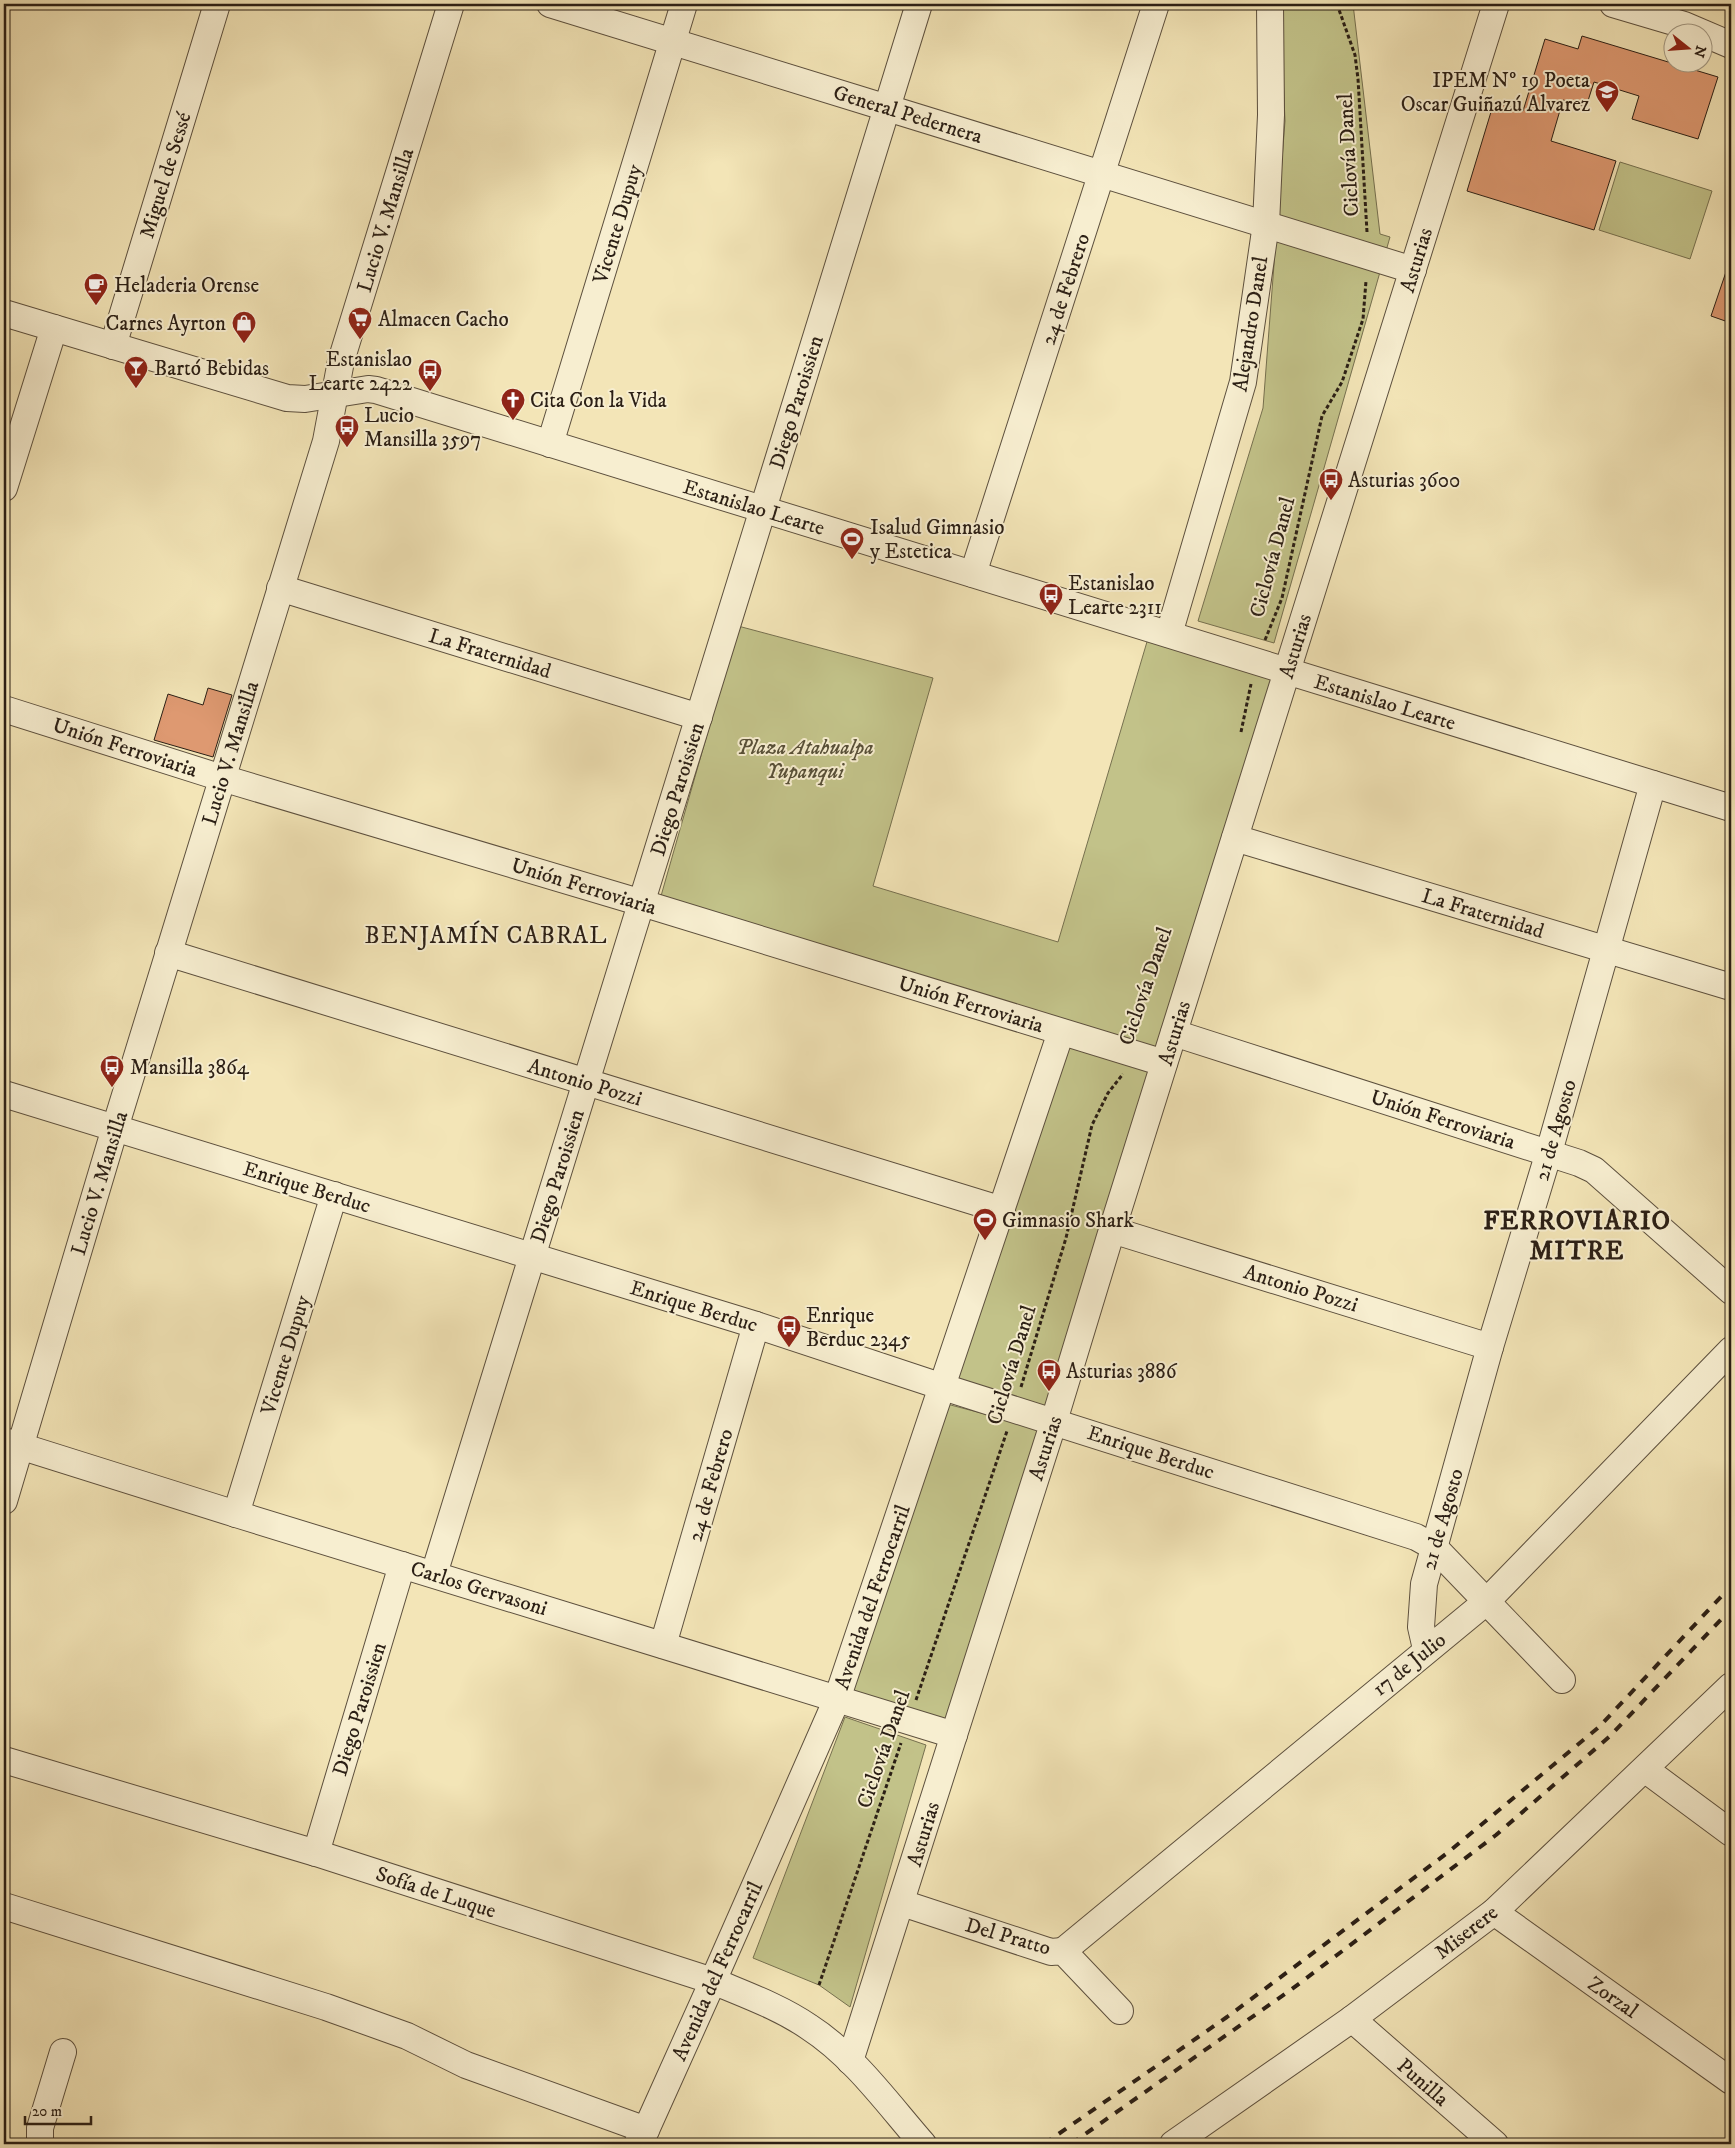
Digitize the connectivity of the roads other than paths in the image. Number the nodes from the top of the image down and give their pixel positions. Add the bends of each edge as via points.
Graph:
1 (217, 4) edge
2 (451, 4) edge
3 (550, 4) edge
4 (684, 4) edge
5 (919, 4) edge
6 (1156, 4) edge
7 (1270, 4) edge
8 (1496, 4) edge
9 (1613, 4) edge
10 (673, 41) junction
11 (1731, 45) edge
12 (887, 107) junction
13 (1102, 174) junction
14 (1266, 224) junction
15 (1413, 270) junction
16 (4, 312) edge
17 (54, 328) junction
18 (113, 346) junction
19 (334, 395) junction
20 (550, 444) junction
21 (4, 488) edge
22 (762, 510) junction
23 (973, 574) junction
24 (280, 588) junction
25 (1169, 634) junction
26 (1287, 672) junction
27 (4, 709) edge
28 (699, 718) junction
29 (222, 778) junction
30 (1653, 784) junction
31 (1731, 808) edge
32 (1235, 838) junction
33 (642, 903) junction
34 (1606, 950) junction
35 (168, 953) junction
36 (1731, 986) edge
37 (1062, 1032) junction
38 (1174, 1033) junction
39 (1164, 1063) junction
40 (586, 1082) junction
41 (4, 1094) edge
42 (115, 1128) junction
43 (1549, 1152) junction
44 (334, 1195) junction
45 (1002, 1210) junction
46 (1112, 1230) junction
47 (532, 1256) junction
48 (1731, 1291) edge
49 (756, 1325) junction
50 (1490, 1347) junction
51 (1731, 1350) edge
52 (942, 1387) junction
53 (1054, 1421) junction
54 (12, 1443) edge
55 (4, 1500) edge
56 (236, 1514) junction
57 (1434, 1547) junction
58 (402, 1565) junction
59 (434, 1574) junction
60 (1486, 1602) junction
61 (663, 1645) junction
62 (1426, 1649) junction
63 (1562, 1680) dead end
64 (1731, 1686) edge
65 (837, 1699) junction
66 (954, 1735) junction
67 (4, 1760) edge
68 (1646, 1770) junction
69 (1731, 1833) edge
70 (316, 1853) junction
71 (902, 1903) junction
72 (4, 1906) edge
73 (1494, 1912) junction
74 (1063, 1951) junction
75 (714, 1981) junction
76 (1120, 2011) dead end
77 (1352, 2019) junction
78 (63, 2052) dead end
79 (850, 2062) junction
80 (1731, 2081) edge
81 (641, 2137) edge
82 (1191, 2140) edge
83 (40, 2144) edge
84 (922, 2144) edge
85 (1495, 2144) edge

1 - 18 street, Miguel de Sessé
2 - 19 street, Lucio V. Mansilla via 341,361
3 - 10 street, General Pedernera
4 - 10 street, Vicente Dupuy
5 - 12 street, Diego Paroissien
6 - 13 street, 24 de Febrero
7 - 14 street, Alejandro Danel via 1271,115
8 - 15 street, Asturias
9 - 11 street via 1684,25
10 - 12 street, General Pedernera
10 - 20 street, Vicente Dupuy
12 - 13 street, General Pedernera
12 - 22 street, Diego Paroissien
13 - 14 street, General Pedernera
13 - 23 street, 24 de Febrero
14 - 15 street, General Pedernera
14 - 25 street, Alejandro Danel via 1243,382
15 - 26 street, Asturias
16 - 17 street, Estanislao Learte
17 - 18 street, Estanislao Learte
17 - 21 street
18 - 19 street, Estanislao Learte via 287,398
19 - 20 street, Estanislao Learte via 368,388
19 - 24 street, Lucio V. Mansilla via 326,441
20 - 22 street, Estanislao Learte
22 - 23 street, Estanislao Learte
22 - 28 street, Diego Paroissien
23 - 25 street, Estanislao Learte
24 - 28 street, La Fraternidad
24 - 29 street, Lucio V. Mansilla
25 - 26 street, Estanislao Learte
26 - 30 street, Estanislao Learte
26 - 32 street, Asturias
27 - 29 street, Unión Ferroviaria
28 - 33 street, Diego Paroissien
29 - 33 street, Unión Ferroviaria
29 - 35 street, Lucio V. Mansilla
30 - 31 street, Estanislao Learte
30 - 34 street, 21 de Agosto
32 - 34 street, La Fraternidad
32 - 38 street, Asturias
33 - 37 street, Unión Ferroviaria
33 - 40 street, Diego Paroissien
34 - 36 street, La Fraternidad
34 - 43 street, 21 de Agosto
35 - 40 street, Antonio Pozzi
35 - 42 street, Lucio V. Mansilla
37 - 39 street, Unión Ferroviaria
37 - 45 street, Avenida del Ferrocarril
38 - 39 street, Asturias
38 - 43 street, Unión Ferroviaria
39 - 46 street, Asturias
40 - 45 street, Antonio Pozzi
40 - 47 street, Diego Paroissien
41 - 42 street, Enrique Berduc
42 - 44 street, Enrique Berduc
42 - 54 street, Lucio V. Mansilla
43 - 48 street, Unión Ferroviaria via 1594,1170
43 - 50 street, 21 de Agosto
44 - 47 street, Enrique Berduc
44 - 56 street, Vicente Dupuy
45 - 52 street, Avenida del Ferrocarril
46 - 50 street, Antonio Pozzi
46 - 53 street, Asturias
47 - 49 street, Enrique Berduc
47 - 59 street, Diego Paroissien
49 - 52 street, Enrique Berduc
49 - 61 street, 24 de Febrero
50 - 57 street, 21 de Agosto
51 - 60 street, 17 de Julio
52 - 53 street, Enrique Berduc
52 - 65 street, Avenida del Ferrocarril
53 - 57 street, Enrique Berduc via 1416,1537
53 - 66 street, Asturias
54 - 55 street, Lucio V. Mansilla
54 - 56 street, Carlos Gervasoni
56 - 58 street, Carlos Gervasoni
57 - 60 street, Enrique Berduc
57 - 62 street, 21 de Agosto via 1424,1584 1421,1627
58 - 59 street, Carlos Gervasoni
58 - 70 street, Diego Paroissien
59 - 61 street, Carlos Gervasoni
60 - 62 street, 17 de Julio
60 - 63 street, Enrique Berduc
61 - 65 street, Carlos Gervasoni
62 - 74 street, 17 de Julio
64 - 68 street, Miserere
65 - 66 street, Carlos Gervasoni
65 - 75 street, Avenida del Ferrocarril
66 - 71 street, Asturias
67 - 70 street, Sofía de Luque
68 - 69 street
68 - 73 street, Miserere
70 - 75 street, Sofía de Luque
71 - 74 street, Del Pratto via 1051,1952
71 - 79 street, Asturias
72 - 81 street via 389,2029 466,2065
73 - 77 street, Miserere
73 - 80 street, Zorzal
74 - 76 street, Del Pratto
75 - 79 street, Sofía de Luque via 790,2015 830,2042
75 - 81 street, Avenida del Ferrocarril
77 - 82 street, Miserere
77 - 85 street, Punilla
78 - 83 street via 40,2128
79 - 84 street, Sofía de Luque

